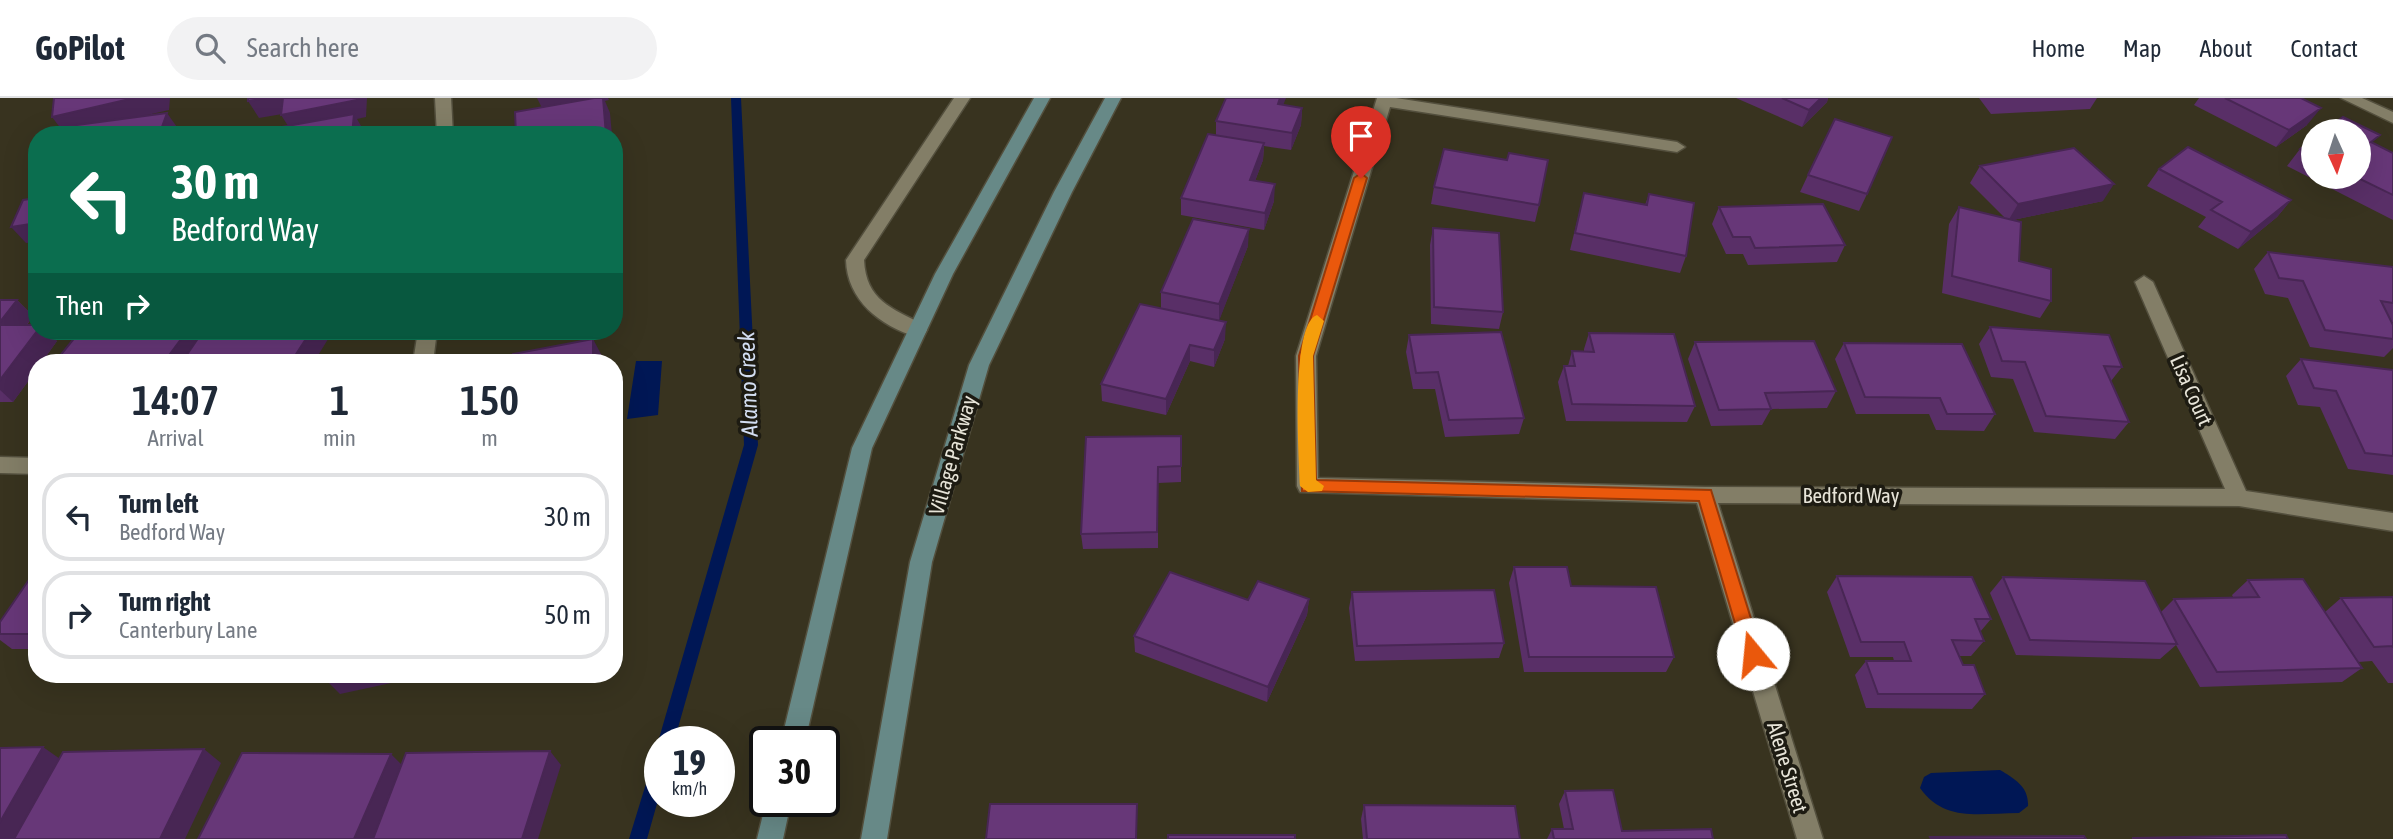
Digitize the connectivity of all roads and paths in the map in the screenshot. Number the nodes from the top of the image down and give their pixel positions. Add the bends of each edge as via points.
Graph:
1 (443, 98) edge
2 (962, 98) edge
3 (1042, 98) edge
4 (1113, 98) edge
5 (2349, 98) edge
6 (1385, 100) edge
7 (2393, 118) edge
8 (445, 126) edge
9 (1677, 147) dead end
10 (2144, 282) dead end
11 (917, 330) junction
12 (0, 465) edge
13 (28, 466) edge
14 (1705, 495) junction
15 (2239, 498) junction
16 (2393, 522) edge
17 (797, 726) edge
18 (775, 817) edge
19 (770, 839) edge
20 (874, 839) edge
21 (1810, 839) edge

1 - 8 street
2 - 11 street via 855,260 854,277 861,293
3 - 11 street
4 - 20 street, Village Parkway via 979,365 921,562
5 - 7 street
6 - 9 street
6 - 14 street, Bedford Way via 1306,356 1308,486
10 - 15 street, Lisa Court
11 - 17 street via 862,448
12 - 13 street
14 - 15 street, Bedford Way
14 - 21 street, Alene Street
15 - 16 street, Bedford Way
18 - 19 street

